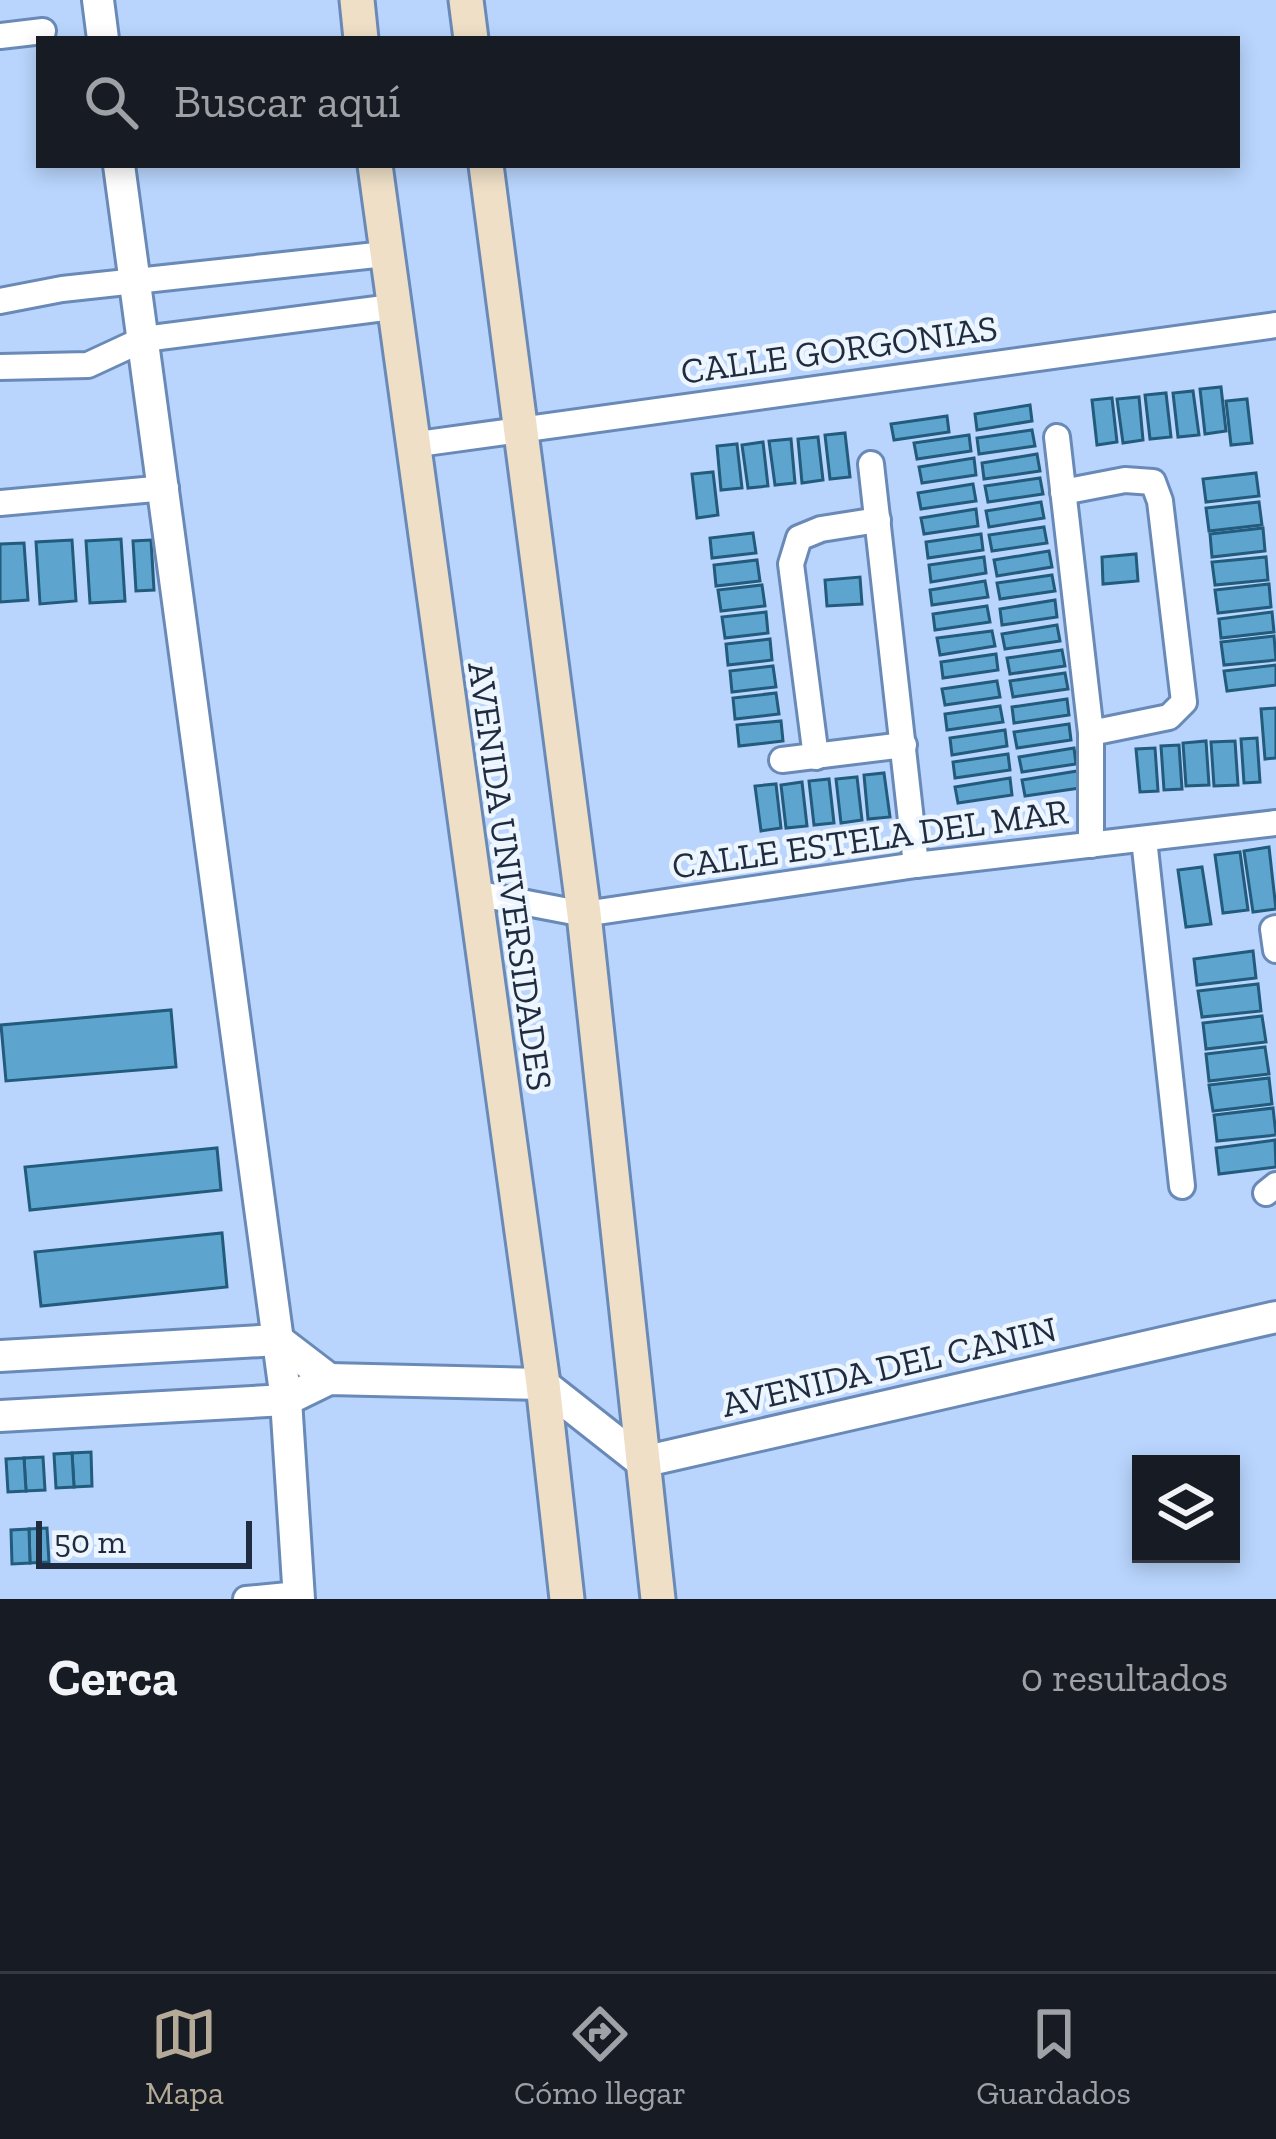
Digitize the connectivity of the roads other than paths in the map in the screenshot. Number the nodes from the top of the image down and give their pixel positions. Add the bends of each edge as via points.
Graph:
1 (98, 0) edge
2 (357, 0) edge
3 (466, 0) edge
4 (43, 31) dead end
5 (0, 36) edge
6 (103, 36) edge
7 (361, 36) edge
8 (470, 36) edge
9 (119, 168) edge
10 (375, 168) edge
11 (486, 168) edge
12 (385, 254) junction
13 (134, 282) junction
14 (0, 301) edge
15 (392, 307) junction
16 (1276, 325) edge
17 (144, 338) junction
18 (0, 367) edge
19 (520, 430) junction
20 (1058, 437) dead end
21 (411, 445) junction
22 (871, 464) dead end
23 (166, 488) junction
24 (1063, 491) junction
25 (0, 503) edge
26 (878, 520) junction
27 (1090, 733) junction
28 (904, 745) junction
29 (816, 757) junction
30 (782, 760) dead end
31 (1276, 823) edge
32 (1144, 839) junction
33 (1091, 845) junction
34 (916, 865) junction
35 (475, 893) junction
36 (584, 914) junction
37 (1276, 928) edge
38 (1276, 950) edge
39 (1182, 1186) dead end
40 (1276, 1317) edge
41 (278, 1340) junction
42 (0, 1356) edge
43 (329, 1379) junction
44 (543, 1384) junction
45 (286, 1400) junction
46 (0, 1416) edge
47 (643, 1462) junction
48 (298, 1597) edge
49 (246, 1599) edge
50 (567, 1599) edge
51 (658, 1599) edge

1 - 6 street
2 - 7 main road
3 - 8 main road
4 - 5 street
9 - 13 street
10 - 12 main road, AVENIDA UNIVERSIDADES
11 - 19 main road, AVENIDA UNIVERSIDADES
12 - 13 street
12 - 15 main road, AVENIDA UNIVERSIDADES
13 - 14 street
13 - 17 street
15 - 17 street
15 - 21 main road, AVENIDA UNIVERSIDADES
16 - 19 street, CALLE GORGONIAS
17 - 18 street via 88,365
17 - 23 street
19 - 21 street, CALLE GORGONIAS
19 - 36 main road, AVENIDA UNIVERSIDADES
20 - 24 street
21 - 35 main road, AVENIDA UNIVERSIDADES
22 - 26 street
23 - 25 street
23 - 41 street
24 - 27 street
24 - 27 street via 1153,482 1180,664 1184,702 1169,717
26 - 28 street
26 - 29 street via 799,538 791,564
27 - 33 street
28 - 29 street
28 - 34 street
29 - 30 street
31 - 32 street, CALLE ESTELA DEL MAR
32 - 33 street, CALLE ESTELA DEL MAR
32 - 39 street
33 - 34 street, CALLE ESTELA DEL MAR
34 - 36 street, CALLE ESTELA DEL MAR
35 - 36 street, CALLE ESTELA DEL MAR
35 - 44 main road, AVENIDA UNIVERSIDADES
36 - 47 main road, AVENIDA UNIVERSIDADES
37 - 38 street
40 - 47 street, AVENIDA DEL CANIN
41 - 42 street
41 - 43 street
41 - 45 street
43 - 44 street
43 - 45 street
44 - 47 street
44 - 50 main road, AVENIDA UNIVERSIDADES
45 - 46 street
45 - 48 street
47 - 51 main road, AVENIDA UNIVERSIDADES
48 - 49 street

